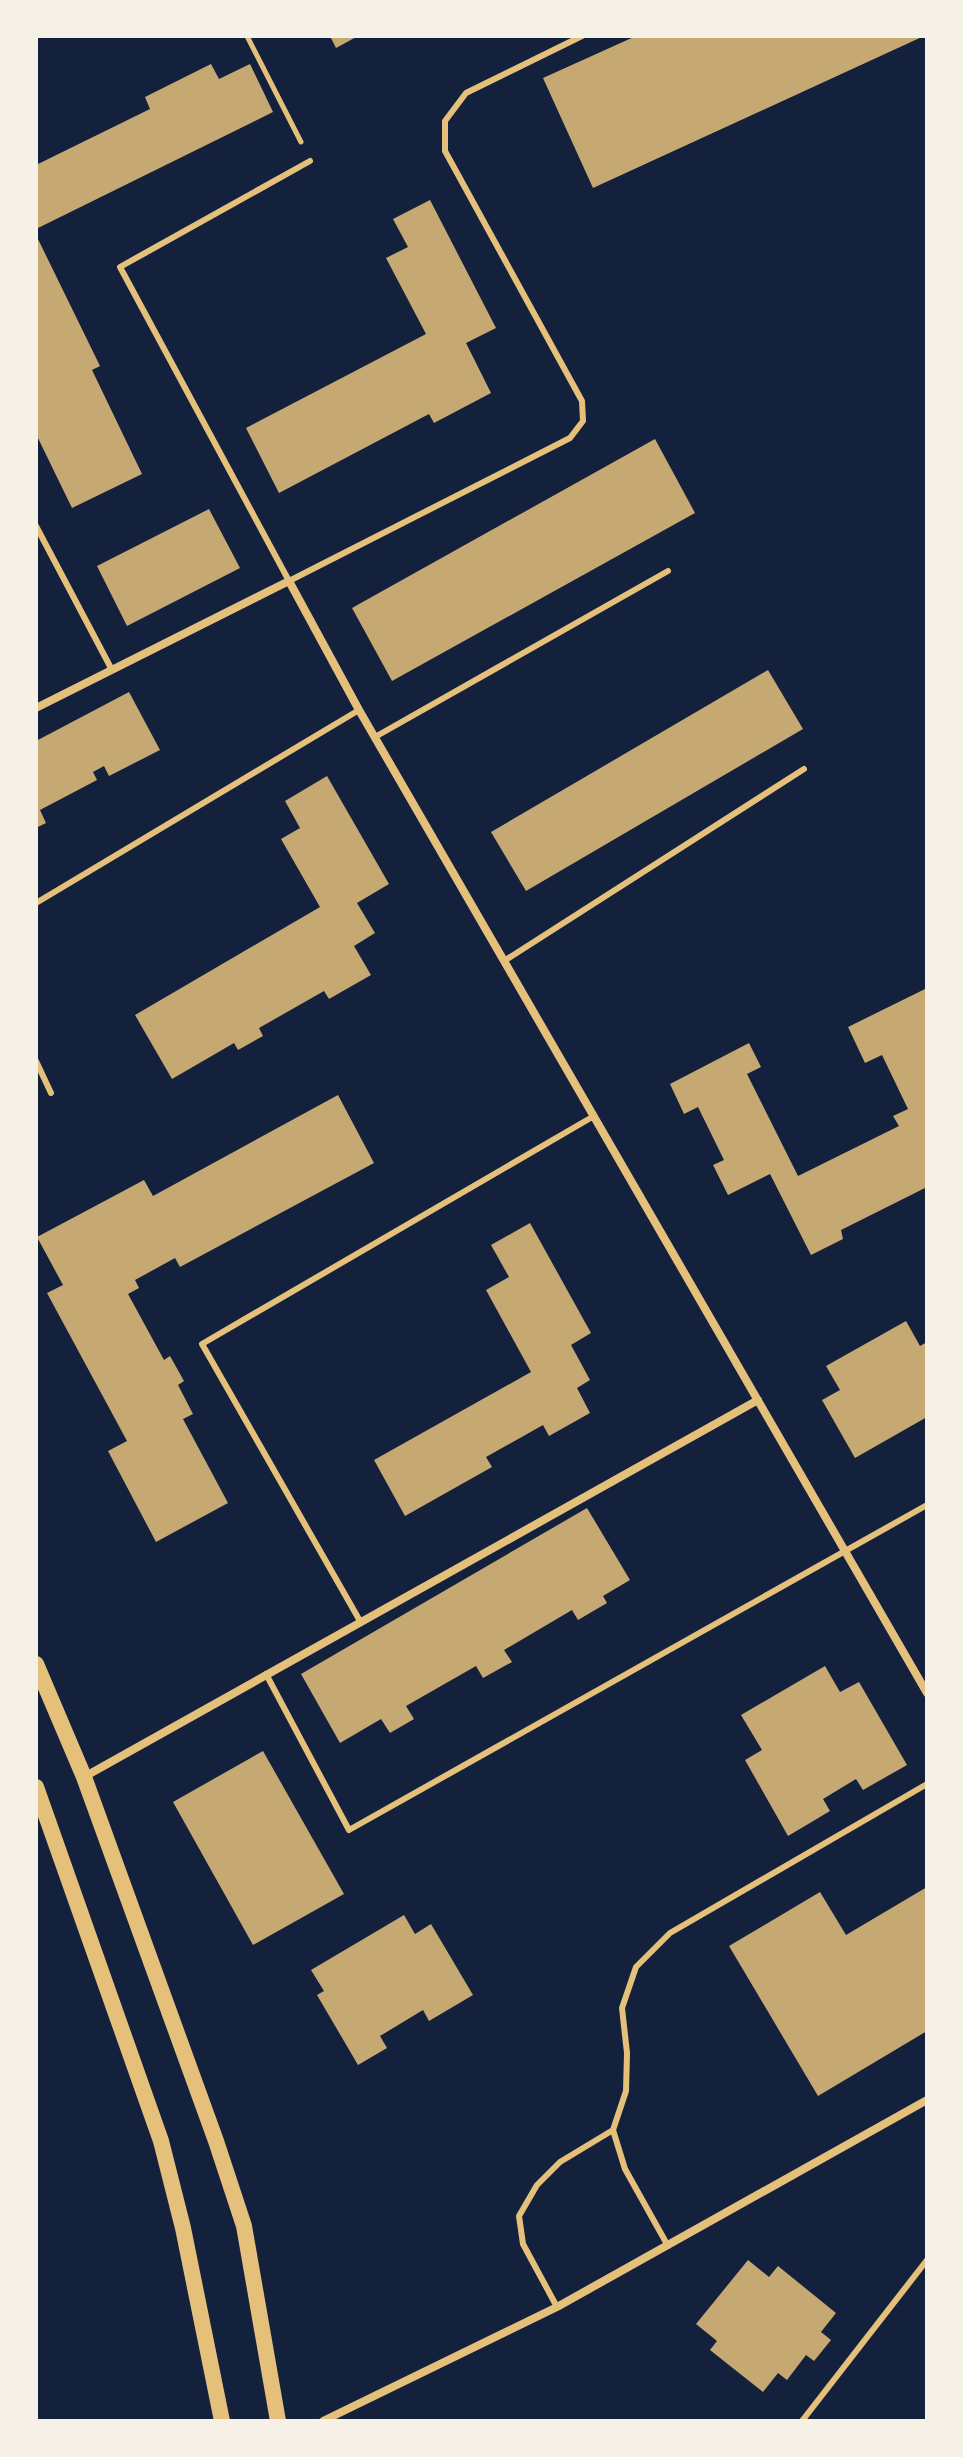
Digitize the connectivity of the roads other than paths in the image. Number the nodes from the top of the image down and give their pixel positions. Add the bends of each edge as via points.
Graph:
1 (582, 36) edge
2 (310, 161) road end
3 (36, 526) edge
4 (668, 571) dead end
5 (289, 581) junction
6 (112, 670) junction
7 (36, 708) edge
8 (359, 710) junction
9 (375, 737) junction
10 (804, 769) dead end
11 (36, 903) edge
12 (504, 961) junction
13 (36, 1061) edge
14 (51, 1093) dead end
15 (594, 1116) junction
16 (758, 1400) junction
17 (927, 1505) edge
18 (845, 1551) junction
19 (360, 1621) junction
20 (36, 1664) edge
21 (266, 1674) junction
22 (927, 1693) edge
23 (84, 1777) junction
24 (927, 1784) edge
25 (36, 1787) edge
26 (927, 2100) edge
27 (613, 2130) junction
28 (668, 2246) junction
29 (927, 2260) edge
30 (557, 2307) junction
31 (222, 2421) edge
32 (278, 2421) edge
33 (323, 2421) edge
34 (802, 2421) edge

1 - 5 lane via 466,93 445,121 445,151 582,401 583,421 570,438
2 - 5 lane via 120,267
3 - 6 lane
4 - 9 lane
5 - 6 street
5 - 8 street
6 - 7 street
8 - 9 street
8 - 11 lane
9 - 12 street
10 - 12 lane
12 - 15 street
13 - 14 lane
15 - 16 street
15 - 19 lane via 202,1344
16 - 18 street
16 - 19 street
17 - 18 lane
18 - 21 lane via 349,1830
18 - 22 street
19 - 21 street
20 - 23 main road
21 - 23 street
23 - 32 main road via 244,2226
24 - 27 lane via 670,1933 636,1967 622,2008 626,2091
25 - 31 main road via 161,2141
26 - 28 street
27 - 28 lane via 625,2169
27 - 30 lane via 560,2162 537,2185 519,2216 523,2244
28 - 30 street
29 - 34 lane
30 - 33 street

